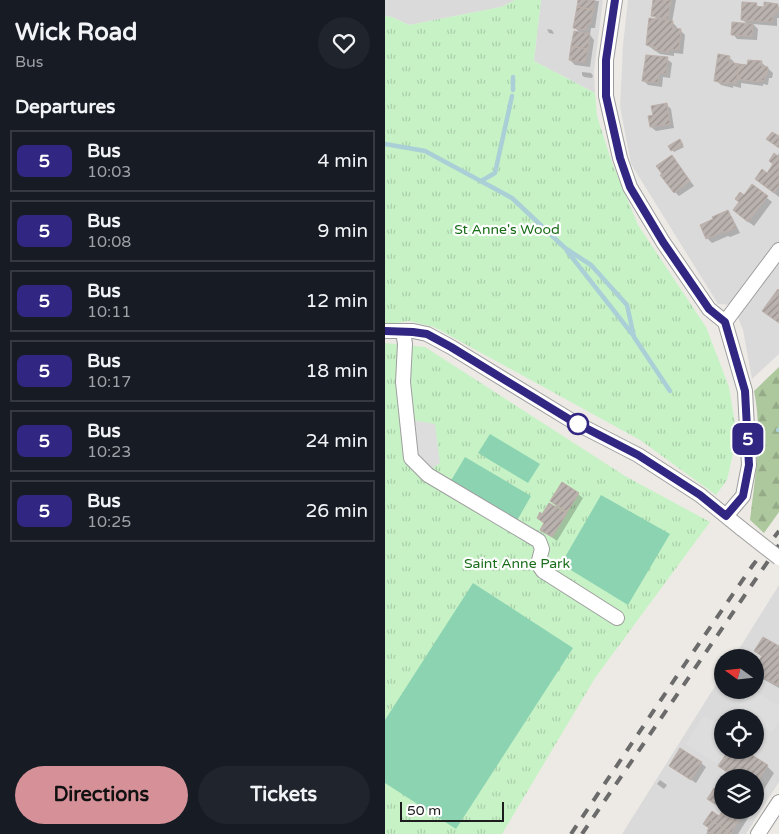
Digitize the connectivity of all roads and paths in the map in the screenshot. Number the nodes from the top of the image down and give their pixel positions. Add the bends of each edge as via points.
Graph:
1 (615, 0) edge
2 (779, 250) edge
3 (725, 322) junction
4 (385, 331) edge
5 (403, 331) junction
6 (726, 516) junction
7 (779, 558) edge
8 (617, 618) dead end
9 (779, 802) edge
10 (758, 834) edge

1 - 3 street via 606,60 606,96 620,158 630,187 663,242 709,309
2 - 3 street
3 - 6 street via 745,391 749,465 743,496
4 - 5 street
5 - 6 street via 427,334 451,347 572,421 638,455
5 - 8 street via 403,382 411,458 428,475 539,541 542,549 538,564 543,572
6 - 7 street, bridge
9 - 10 street

